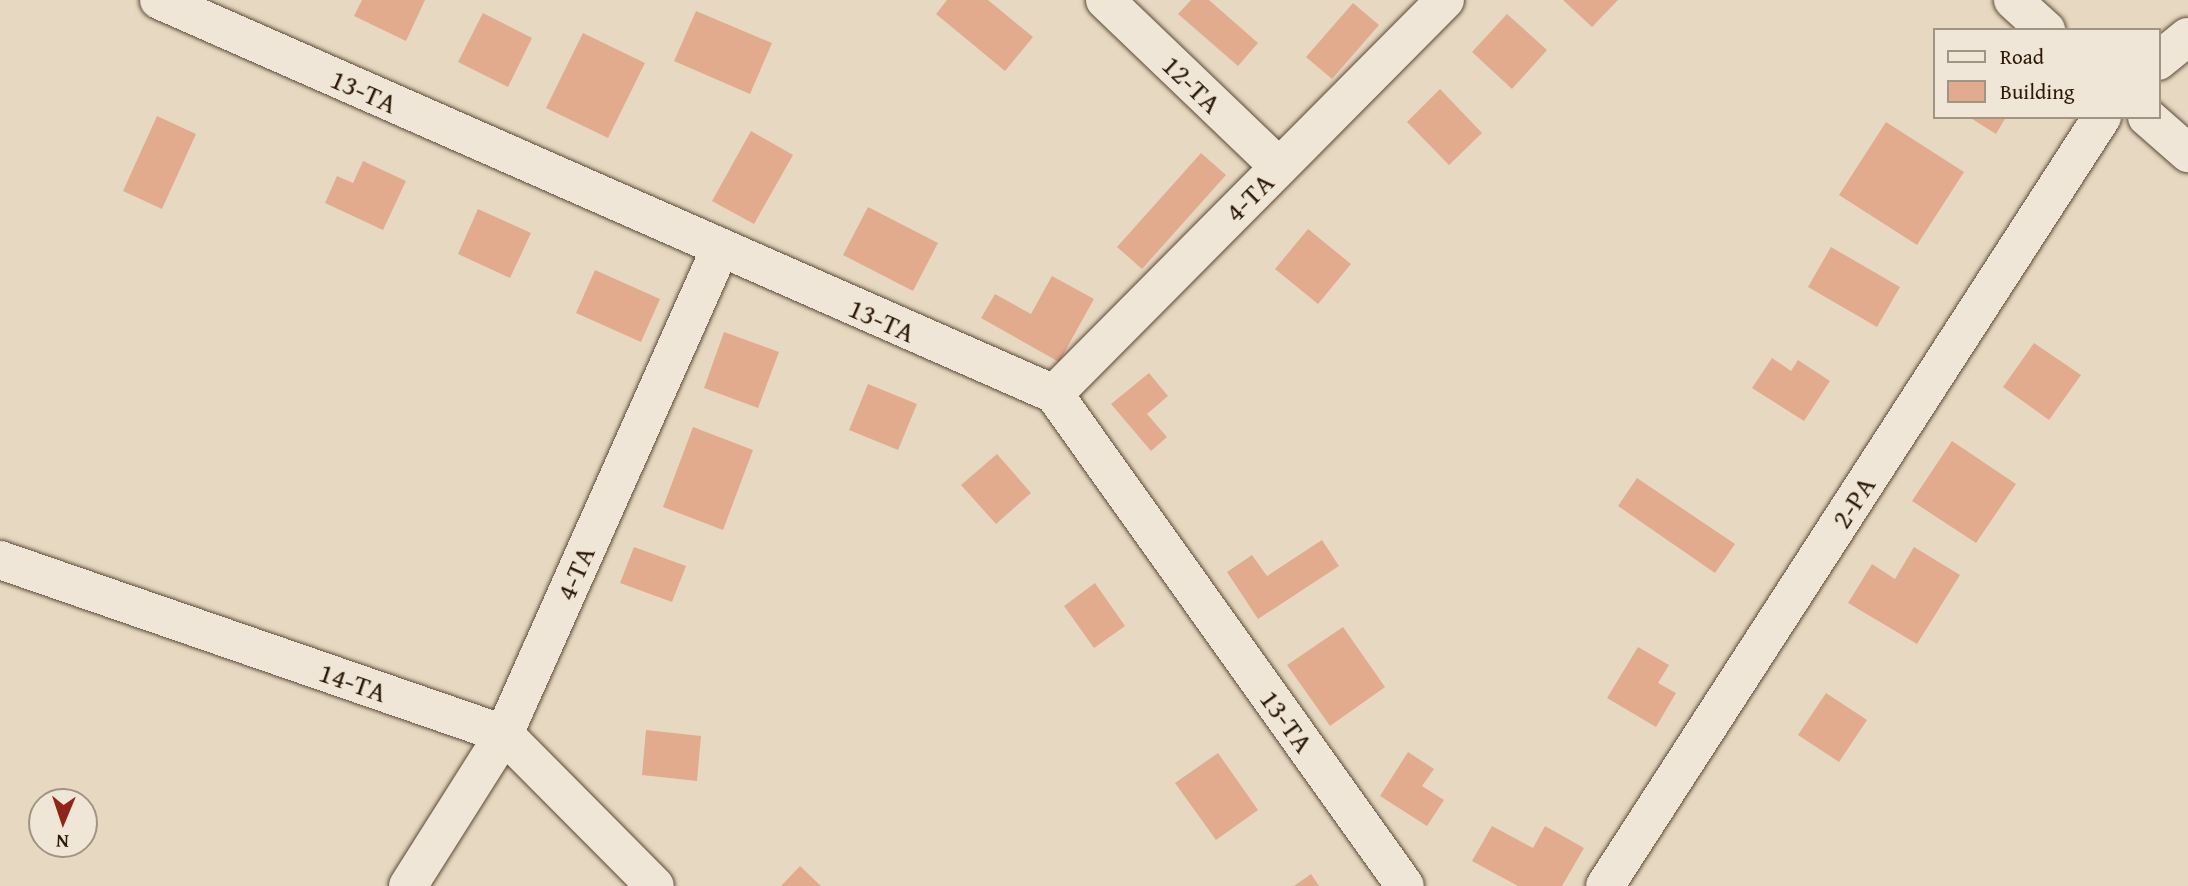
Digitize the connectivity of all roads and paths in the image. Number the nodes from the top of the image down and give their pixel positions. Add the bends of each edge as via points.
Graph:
1 (159, 0) edge
2 (1105, 0) edge
3 (1444, 0) edge
4 (2012, 0) edge
5 (2044, 28) edge
6 (2188, 37) edge
7 (2160, 59) edge
8 (2101, 119) edge
9 (2149, 119) edge
10 (2188, 153) edge
11 (1279, 167) junction
12 (720, 249) junction
13 (1054, 394) junction
14 (0, 560) edge
15 (504, 734) junction
16 (408, 886) edge
17 (655, 886) edge
18 (1405, 886) edge
19 (1605, 886) edge

1 - 12 street, 13-ТА
2 - 11 street, 12-ТА
3 - 11 street, 4-ТА
4 - 5 street
6 - 7 street
8 - 19 street, 2-РА
9 - 10 street
11 - 13 street, 4-ТА
12 - 13 street, 13-ТА
12 - 15 street, 4-ТА
13 - 18 street, 13-ТА
14 - 15 street, 14-ТА
15 - 16 street, 4-ТА
15 - 17 street, 14-ТА

